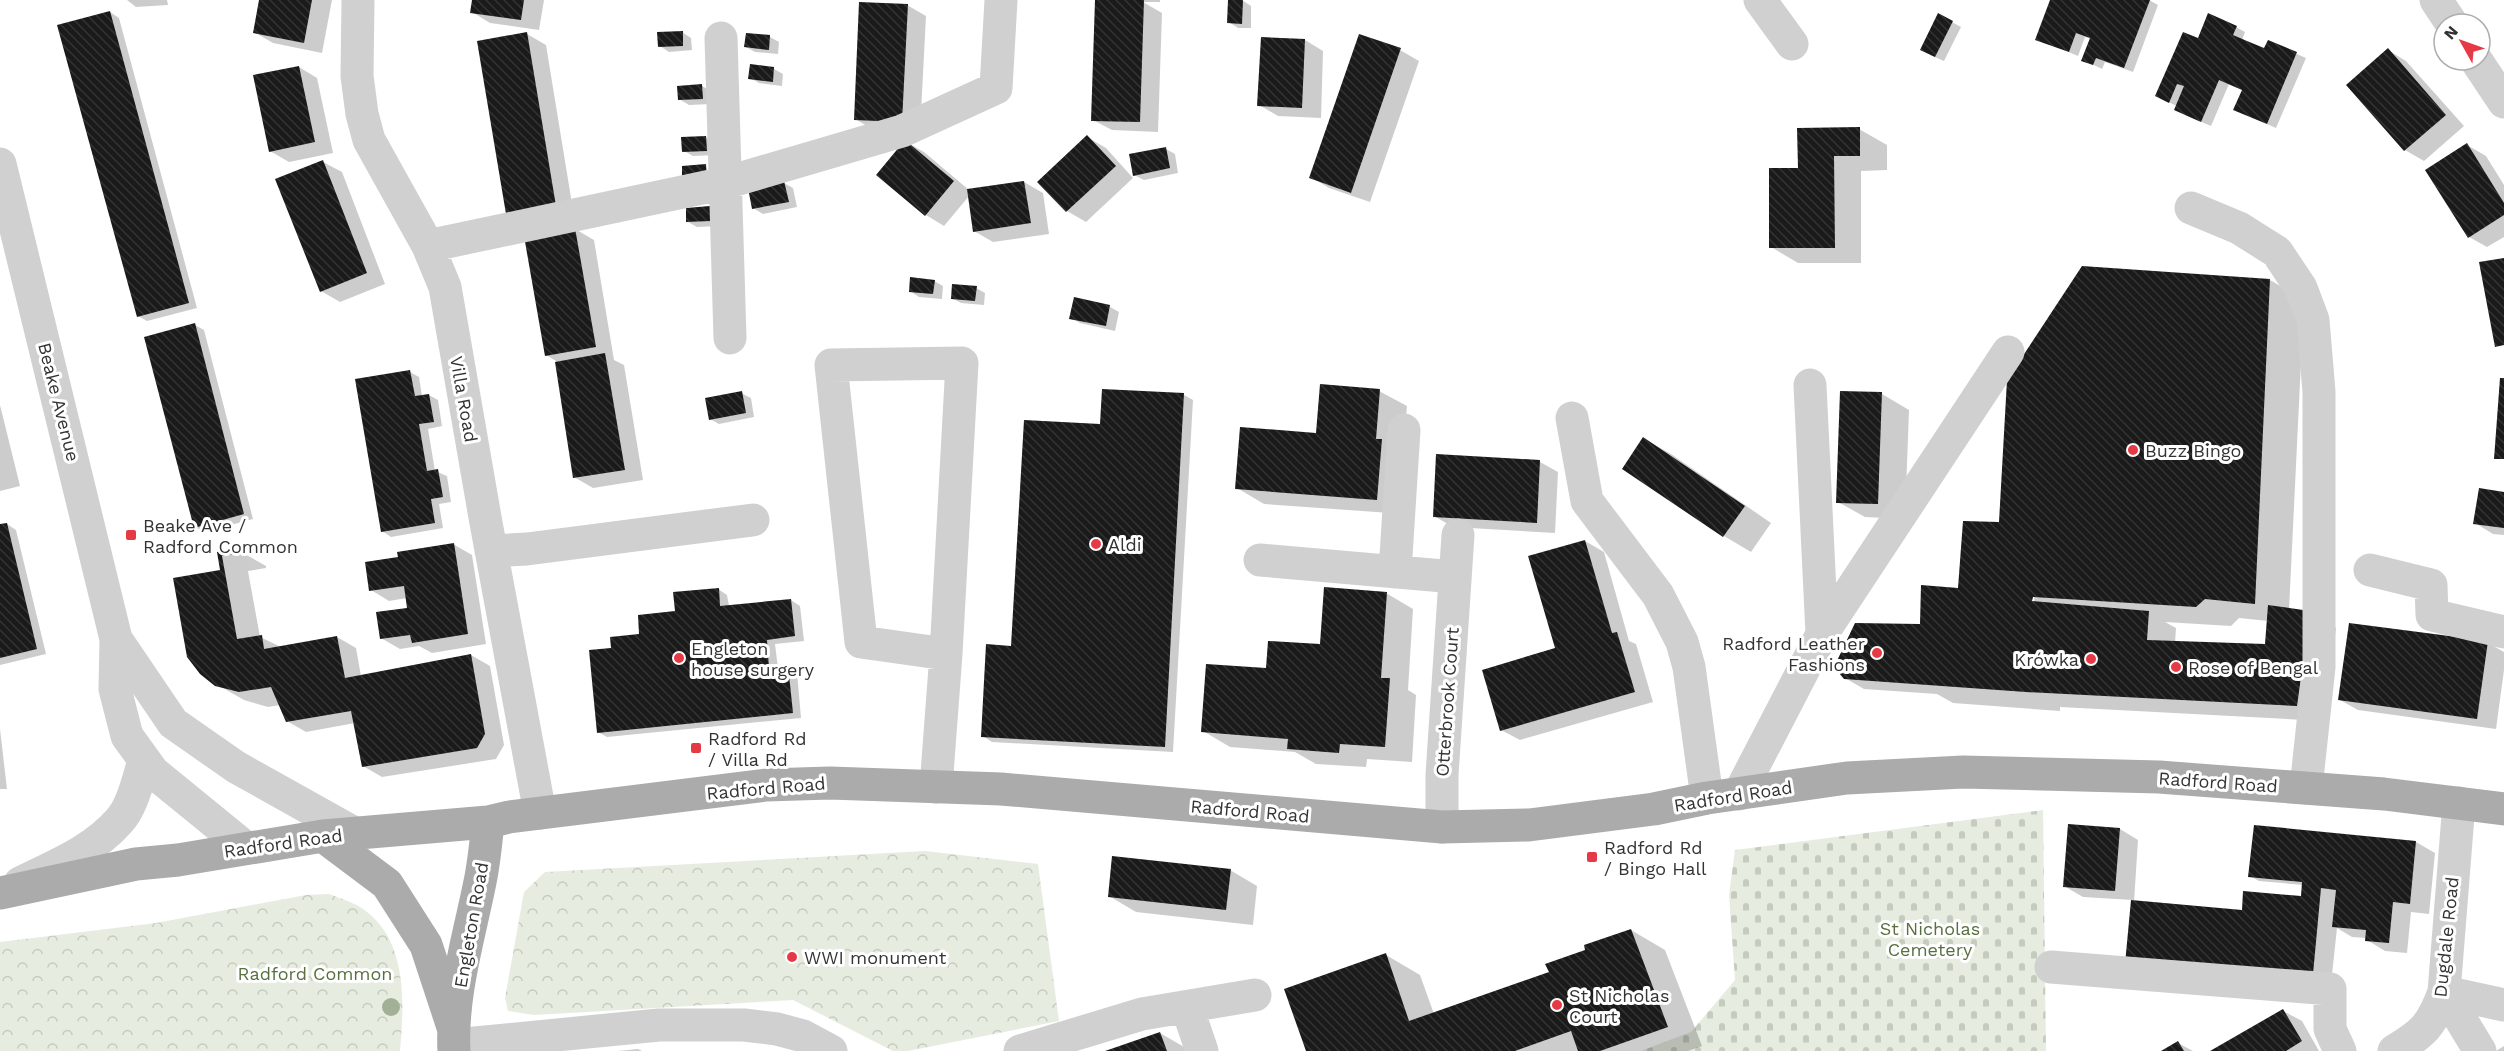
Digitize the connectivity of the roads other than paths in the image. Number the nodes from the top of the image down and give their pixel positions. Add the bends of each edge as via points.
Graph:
1 (358, 0) edge
2 (1000, 0) edge
3 (1760, 0) edge
4 (721, 38) dead end
5 (1792, 44) dead end
6 (2484, 72) edge
7 (2504, 102) edge
8 (2, 173) edge
9 (726, 183) junction
10 (2191, 208) dead end
11 (428, 246) junction
12 (730, 338) dead end
13 (2008, 352) dead end
14 (1810, 385) dead end
15 (1572, 418) dead end
16 (1404, 430) dead end
17 (753, 520) dead end
18 (1458, 535) dead end
19 (491, 551) junction
20 (1260, 561) dead end
21 (2370, 570) dead end
22 (1395, 572) junction
23 (1455, 577) junction
24 (2504, 632) edge
25 (1822, 634) junction
26 (116, 639) junction
27 (946, 654) junction
28 (144, 760) junction
29 (936, 787) junction
30 (2306, 788) junction
31 (1739, 794) junction
32 (1707, 798) junction
33 (2460, 803) junction
34 (2504, 809) edge
35 (540, 813) junction
36 (488, 822) junction
37 (1442, 827) junction
38 (339, 835) junction
39 (245, 847) junction
40 (1, 892) edge
41 (2051, 967) dead end
42 (2444, 992) junction
43 (1255, 995) dead end
44 (2504, 1005) edge
45 (1187, 1007) junction
46 (454, 1041) edge
47 (831, 1051) edge
48 (1020, 1051) edge
49 (1202, 1051) edge
50 (2340, 1051) edge
51 (2394, 1051) edge
52 (2480, 1051) edge

1 - 11 street, Villa Road via 357,76 369,140
2 - 9 street via 996,88 902,132
3 - 5 street
4 - 9 street
6 - 7 street
8 - 26 street, Beake Avenue
9 - 11 street
9 - 12 street
10 - 30 street via 2239,228 2277,252 2301,288 2313,320 2319,392 2319,667
11 - 19 street, Villa Road via 445,287
13 - 25 street
14 - 25 street
15 - 32 street via 1587,501 1658,595 1682,642
16 - 22 street
17 - 19 street
18 - 23 street, Otterbrook Court
19 - 35 street, Villa Road
20 - 22 street
21 - 24 street via 2432,585 2432,615
22 - 23 street
23 - 37 street, Otterbrook Court
25 - 31 street
26 - 28 street, Beake Avenue via 115,689 127,736
26 - 38 street, Beake Avenue via 173,723
27 - 27 street via 861,642 831,366 962,363
27 - 29 street
28 - 39 street, Beake Avenue via 182,798
28 - 40 street via 120,820 85,850
29 - 35 main road, Radford Road via 766,785
29 - 37 main road, Radford Road
30 - 31 main road, Radford Road via 2159,777 1963,772 1847,778
30 - 33 main road, Radford Road
31 - 32 main road, Radford Road
32 - 37 main road, Radford Road via 1528,825
33 - 34 main road, Radford Road
33 - 42 street, Dugdale Road
35 - 36 main road, Radford Road
36 - 38 main road, Radford Road
36 - 46 main road, Engleton Road
38 - 39 main road, Radford Road
38 - 46 main road, Engleton Road via 387,884 426,945
39 - 40 main road, Radford Road via 136,864
41 - 50 street via 2330,989 2330,1029
42 - 44 street
42 - 51 street, Dugdale Road via 2434,1019 2416,1038
42 - 52 street
43 - 45 street
45 - 48 street via 1142,1014
45 - 49 street
46 - 47 street via 659,1025 744,1025 794,1034

